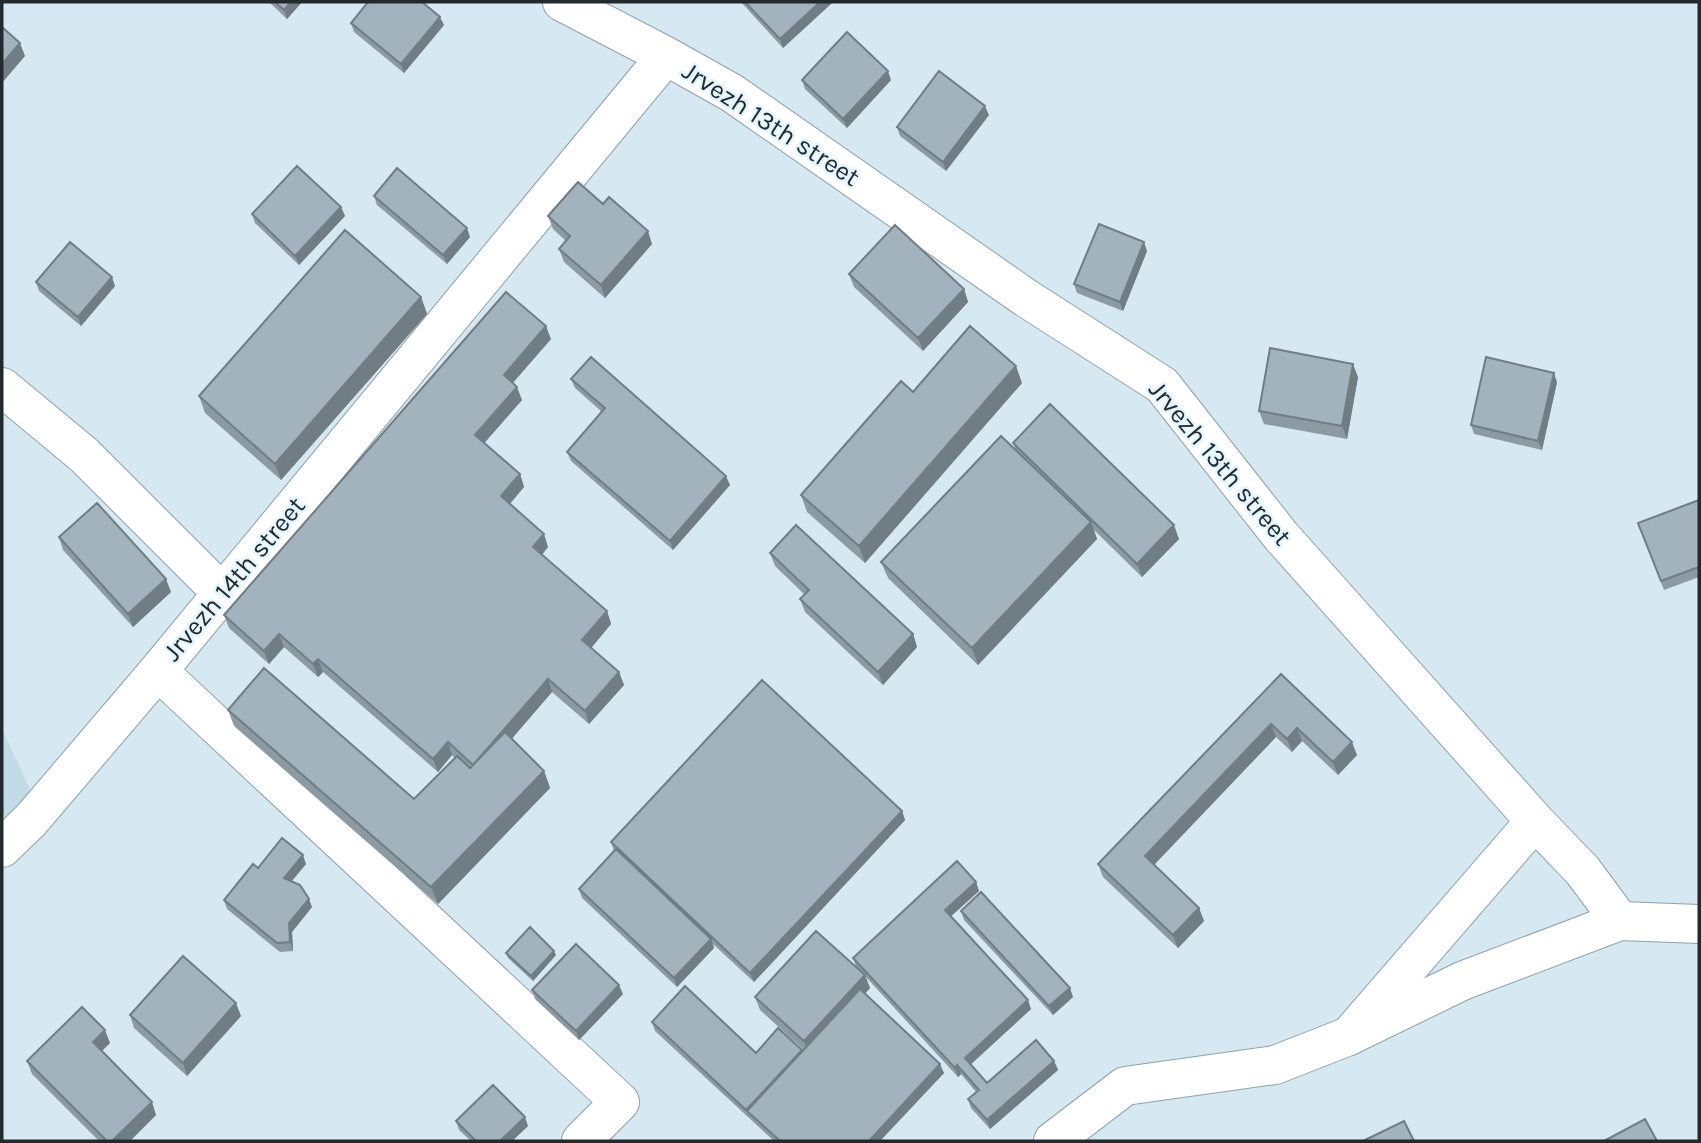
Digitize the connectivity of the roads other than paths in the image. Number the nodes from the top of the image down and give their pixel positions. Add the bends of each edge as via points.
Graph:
1 (562, 2) edge
2 (666, 55) junction
3 (2, 387) edge
4 (222, 593) junction
5 (158, 671) junction
6 (1535, 821) junction
7 (2, 848) edge
8 (1620, 921) junction
9 (1699, 924) edge
10 (1349, 1036) junction
11 (581, 1141) edge
12 (1053, 1141) edge

1 - 2 street, Jrvezh 13th street
2 - 4 street, Jrvezh 14th street
2 - 6 street, Jrvezh 13th street via 732,93 1026,298 1162,385 1281,536
3 - 4 street via 84,455
4 - 5 street, Jrvezh 14th street
5 - 7 street
5 - 11 street, Jrvezh 14th street via 620,1102
6 - 8 street, Jrvezh 13th street via 1583,871
6 - 10 street
8 - 9 street
8 - 10 street via 1462,981
10 - 12 street via 1275,1065 1125,1086

